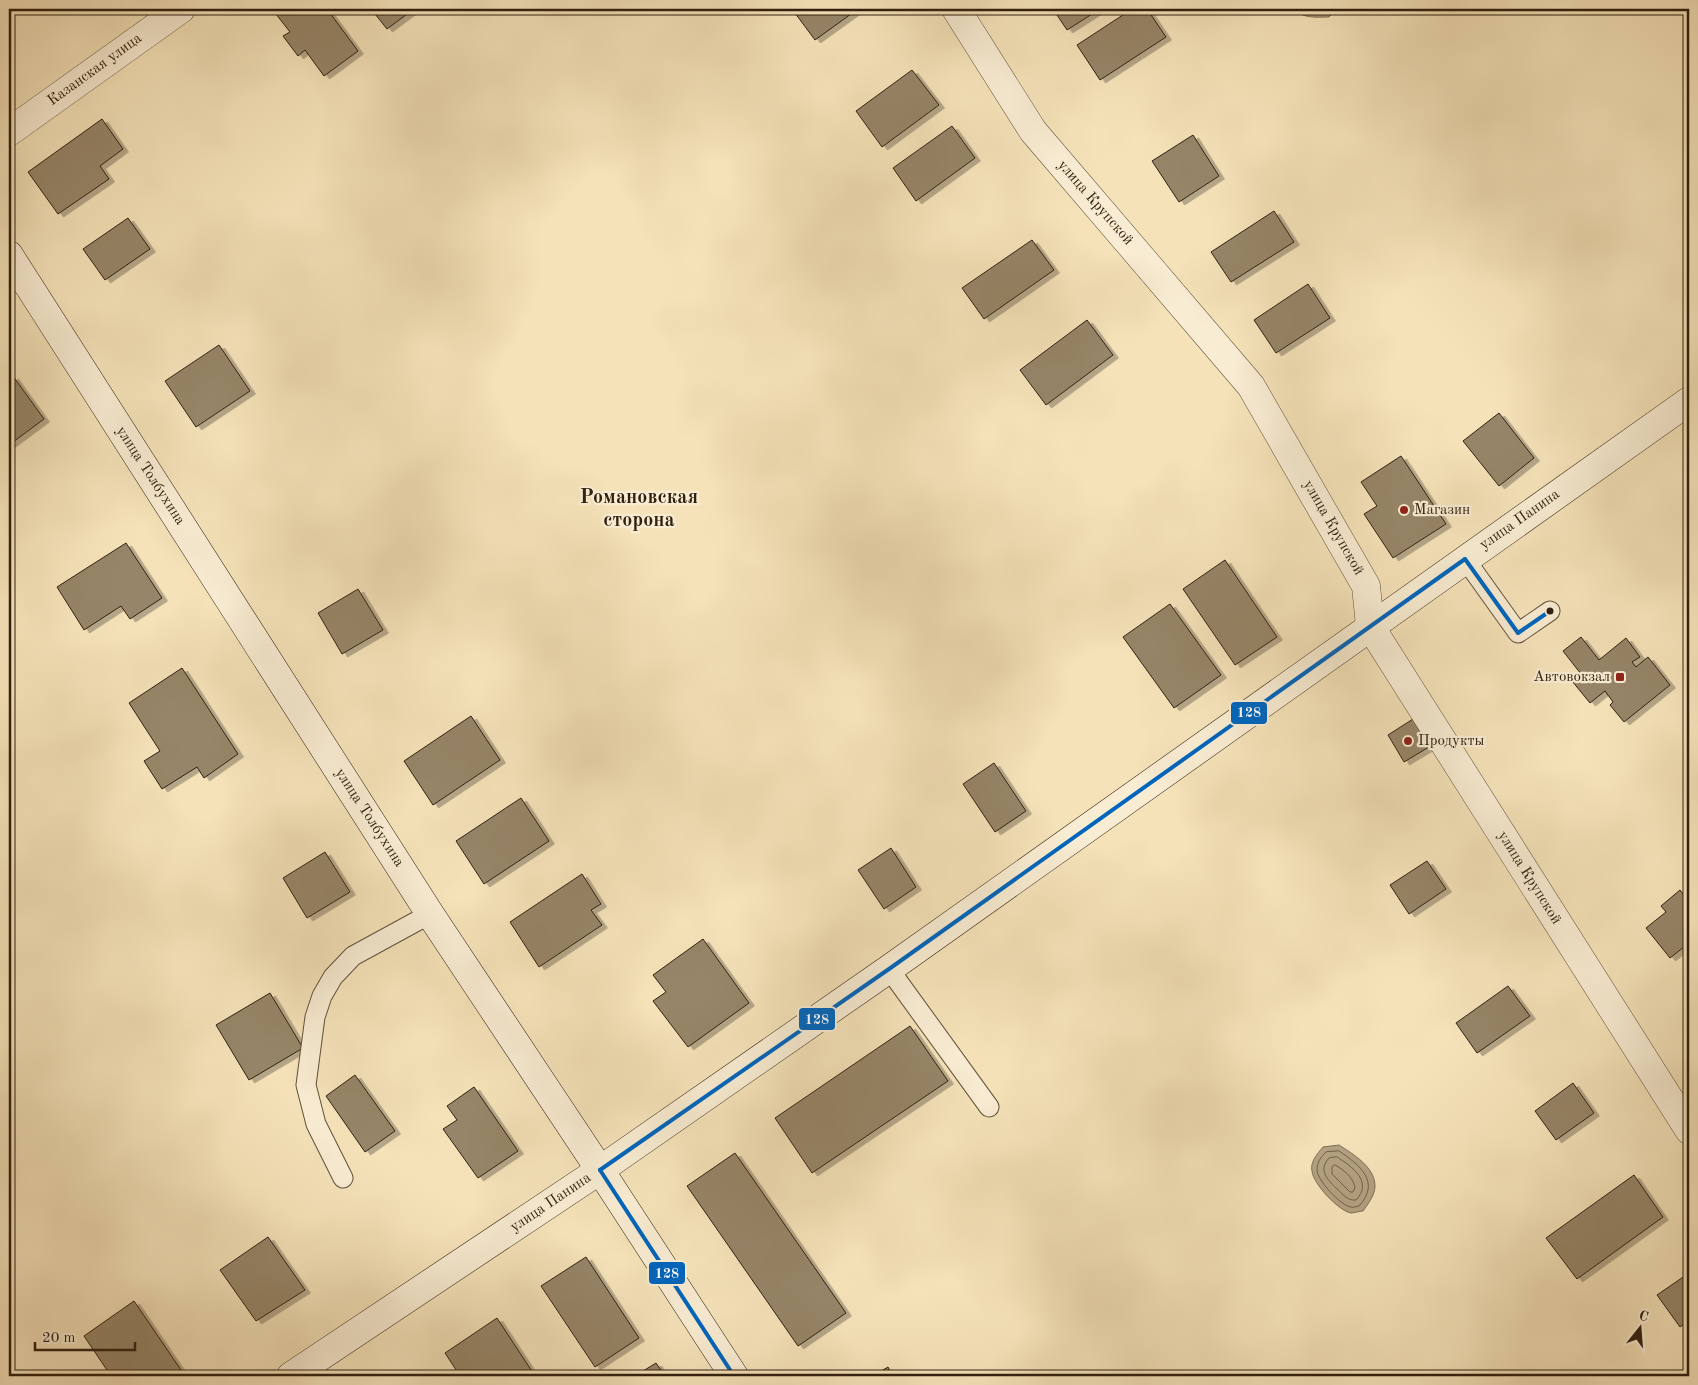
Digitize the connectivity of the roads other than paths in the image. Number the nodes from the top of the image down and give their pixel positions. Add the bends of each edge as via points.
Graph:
1 (180, 9) edge
2 (956, 9) edge
3 (9, 132) edge
4 (9, 255) edge
5 (1689, 401) edge
6 (1465, 559) junction
7 (1550, 611) dead end
8 (1370, 626) junction
9 (430, 914) junction
10 (889, 969) junction
11 (989, 1108) dead end
12 (1689, 1130) edge
13 (600, 1170) junction
14 (343, 1178) dead end
15 (292, 1376) edge
16 (734, 1376) edge

1 - 3 street, Казанская улица
2 - 8 street, улица Крупской via 1033,131 1251,386 1366,586
4 - 9 street, улица Толбухина
5 - 6 street, улица Панина
6 - 7 lane via 1518,633
6 - 8 street, улица Панина
8 - 10 street, улица Панина
8 - 12 street, улица Крупской
9 - 13 street, улица Толбухина
9 - 14 lane via 353,956 332,977 315,1017 306,1084 316,1124
10 - 11 lane
10 - 13 street, улица Панина
13 - 15 street, улица Панина
13 - 16 street, улица Толбухина

